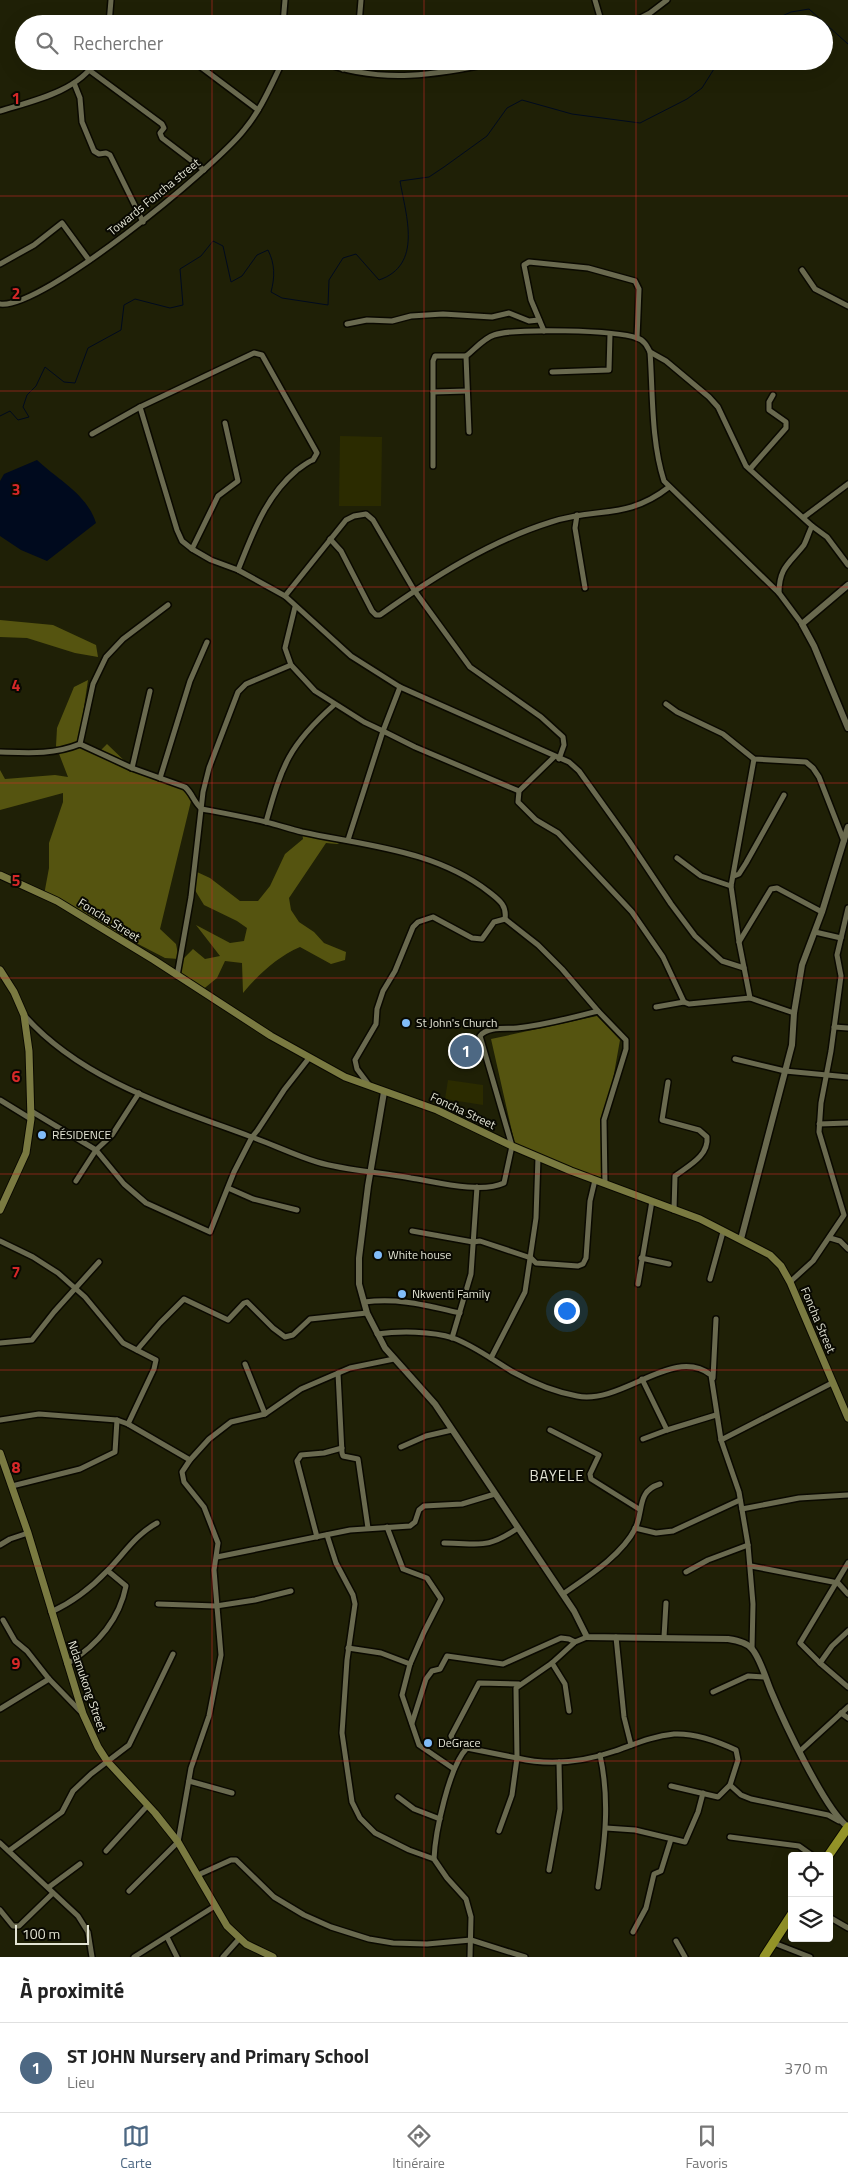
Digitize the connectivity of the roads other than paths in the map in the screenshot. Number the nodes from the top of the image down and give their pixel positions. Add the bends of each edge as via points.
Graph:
1 (111, 0) edge
2 (285, 0) edge
3 (361, 0) edge
4 (595, 0) edge
5 (667, 0) edge
6 (111, 15) edge
7 (283, 15) edge
8 (360, 15) edge
9 (599, 15) edge
10 (646, 15) edge
11 (89, 70) joint
12 (205, 70) edge
13 (278, 70) edge
14 (348, 70) edge
15 (455, 70) edge
16 (74, 83) junction
17 (258, 110) junction
18 (0, 111) edge
19 (204, 170) junction
20 (143, 222) junction
21 (89, 260) junction
22 (0, 264) edge
23 (802, 270) dead end
24 (0, 304) edge
25 (848, 306) edge
26 (538, 320) junction
27 (347, 324) dead end
28 (544, 331) junction
29 (610, 334) junction
30 (637, 338) junction
31 (650, 352) junction
32 (466, 356) junction
33 (552, 372) dead end
34 (467, 391) junction
35 (433, 392) junction
36 (774, 395) dead end
37 (140, 407) junction
38 (225, 423) dead end
39 (469, 432) dead end
40 (92, 434) dead end
41 (433, 466) dead end
42 (750, 469) junction
43 (848, 484) edge
44 (669, 486) junction
45 (577, 515) junction
46 (804, 517) junction
47 (812, 526) junction
48 (330, 539) junction
49 (192, 549) junction
50 (848, 565) edge
51 (238, 570) junction
52 (848, 585) edge
53 (586, 588) dead end
54 (414, 590) junction
55 (779, 593) junction
56 (285, 596) junction
57 (168, 605) dead end
58 (295, 607) junction
59 (802, 624) junction
60 (207, 642) dead end
61 (291, 665) junction
62 (400, 687) junction
63 (150, 691) dead end
64 (666, 704) dead end
65 (334, 705) junction
66 (848, 728) edge
67 (383, 731) junction
68 (80, 744) junction
69 (0, 752) edge
70 (556, 758) junction
71 (754, 759) junction
72 (132, 768) junction
73 (160, 778) junction
74 (519, 791) junction
75 (784, 795) dead end
76 (202, 809) junction
77 (266, 822) junction
78 (848, 827) edge
79 (348, 840) junction
80 (844, 841) junction
81 (678, 858) dead end
82 (0, 875) edge
83 (734, 876) junction
84 (731, 886) junction
85 (848, 908) edge
86 (822, 912) junction
87 (505, 919) junction
88 (846, 924) edge
89 (815, 932) junction
90 (841, 938) junction
91 (739, 942) junction
92 (744, 968) junction
93 (0, 970) edge
94 (178, 976) junction
95 (750, 998) junction
96 (684, 1002) junction
97 (656, 1007) dead end
98 (598, 1011) junction
99 (794, 1013) junction
100 (24, 1014) junction
101 (834, 1027) junction
102 (848, 1028) edge
103 (309, 1058) junction
104 (735, 1059) dead end
105 (785, 1071) junction
106 (826, 1074) junction
107 (848, 1077) edge
108 (668, 1082) dead end
109 (371, 1088) junction
110 (384, 1092) junction
111 (139, 1093) junction
112 (0, 1100) edge
113 (31, 1115) junction
114 (848, 1123) edge
115 (819, 1124) junction
116 (252, 1137) junction
117 (512, 1146) junction
118 (96, 1150) junction
119 (538, 1157) junction
120 (372, 1171) junction
121 (76, 1180) dead end
122 (595, 1180) junction
123 (605, 1184) junction
124 (477, 1187) junction
125 (228, 1188) junction
126 (652, 1202) junction
127 (0, 1210) edge
128 (297, 1210) dead end
129 (674, 1210) junction
130 (846, 1215) edge
131 (412, 1231) dead end
132 (723, 1232) junction
133 (830, 1238) junction
134 (740, 1239) junction
135 (0, 1241) edge
136 (473, 1242) junction
137 (848, 1249) edge
138 (531, 1258) junction
139 (641, 1258) junction
140 (100, 1262) dead end
141 (669, 1264) dead end
142 (710, 1279) dead end
143 (790, 1282) junction
144 (638, 1284) dead end
145 (75, 1289) junction
146 (364, 1302) junction
147 (460, 1312) junction
148 (367, 1313) junction
149 (716, 1319) dead end
150 (378, 1334) junction
151 (452, 1338) junction
152 (0, 1344) edge
153 (137, 1350) junction
154 (491, 1358) junction
155 (394, 1359) junction
156 (244, 1364) dead end
157 (338, 1373) junction
158 (642, 1379) junction
159 (713, 1379) junction
160 (832, 1383) junction
161 (264, 1414) junction
162 (716, 1415) junction
163 (848, 1418) edge
164 (0, 1420) edge
165 (116, 1420) junction
166 (128, 1424) junction
167 (452, 1430) junction
168 (550, 1430) dead end
169 (667, 1430) junction
170 (643, 1439) dead end
171 (720, 1440) junction
172 (401, 1447) dead end
173 (342, 1448) junction
174 (0, 1453) edge
175 (190, 1460) junction
176 (660, 1484) dead end
177 (12, 1486) junction
178 (495, 1494) junction
179 (848, 1495) edge
180 (740, 1500) junction
181 (639, 1509) junction
182 (742, 1509) junction
183 (157, 1523) dead end
184 (387, 1527) junction
185 (368, 1528) junction
186 (518, 1528) junction
187 (636, 1528) junction
188 (28, 1534) junction
189 (328, 1535) junction
190 (317, 1537) junction
191 (444, 1543) dead end
192 (0, 1545) edge
193 (748, 1545) junction
194 (217, 1556) junction
195 (848, 1564) edge
196 (750, 1566) junction
197 (108, 1571) junction
198 (686, 1572) dead end
199 (838, 1582) junction
200 (292, 1591) dead end
201 (563, 1594) junction
202 (848, 1594) edge
203 (666, 1603) dead end
204 (158, 1604) dead end
205 (216, 1606) junction
206 (51, 1612) junction
207 (3, 1620) dead end
208 (848, 1631) edge
209 (587, 1636) junction
210 (616, 1637) junction
211 (664, 1637) junction
212 (575, 1642) junction
213 (348, 1648) junction
214 (752, 1648) junction
215 (173, 1654) dead end
216 (552, 1663) junction
217 (820, 1663) junction
218 (66, 1664) junction
219 (410, 1664) junction
220 (765, 1677) junction
221 (49, 1679) junction
222 (519, 1684) junction
223 (848, 1687) edge
224 (713, 1692) dead end
225 (848, 1706) edge
226 (0, 1708) edge
227 (569, 1711) dead end
228 (840, 1713) junction
229 (83, 1714) junction
230 (848, 1718) edge
231 (411, 1724) junction
232 (631, 1745) junction
233 (467, 1748) junction
234 (800, 1751) junction
235 (600, 1755) junction
236 (517, 1758) junction
237 (107, 1761) junction
238 (559, 1762) junction
239 (454, 1770) junction
240 (189, 1781) junction
241 (730, 1785) junction
242 (671, 1786) dead end
243 (232, 1792) dead end
244 (703, 1793) junction
245 (398, 1797) dead end
246 (148, 1805) junction
247 (440, 1818) junction
248 (839, 1821) junction
249 (848, 1827) edge
250 (606, 1828) junction
251 (499, 1831) dead end
252 (730, 1837) dead end
253 (671, 1839) junction
254 (0, 1842) edge
255 (178, 1842) junction
256 (10, 1850) junction
257 (106, 1850) dead end
258 (807, 1852) edge
259 (831, 1852) edge
260 (434, 1859) junction
261 (80, 1864) dead end
262 (549, 1870) dead end
263 (198, 1876) junction
264 (49, 1887) junction
265 (598, 1887) dead end
266 (129, 1891) dead end
267 (53, 1892) junction
268 (216, 1906) junction
269 (0, 1910) edge
270 (833, 1919) edge
271 (788, 1920) edge
272 (848, 1928) edge
273 (633, 1932) dead end
274 (167, 1937) junction
275 (239, 1939) junction
276 (471, 1940) junction
277 (676, 1940) dead end
278 (774, 1943) junction
279 (92, 1957) edge
280 (134, 1957) edge
281 (177, 1957) edge
282 (223, 1957) edge
283 (273, 1957) edge
284 (470, 1957) edge
285 (525, 1957) edge
286 (685, 1957) edge
287 (764, 1957) edge
288 (810, 1957) edge

1 - 6 street
2 - 7 street
3 - 8 street
4 - 9 street
5 - 10 street
11 - 16 street
11 - 19 street via 162,124 162,138
12 - 17 street
13 - 17 street, Towards Foncha street
14 - 15 street via 366,74 429,75
16 - 18 street via 52,94
16 - 20 street via 80,98 82,122 94,151 110,156
17 - 19 street, Towards Foncha street via 243,132
19 - 20 street, Towards Foncha street
20 - 21 street, Towards Foncha street
21 - 22 street via 62,223 34,246
21 - 24 street, Towards Foncha street via 37,293
23 - 25 street via 815,289
26 - 27 street via 509,313 492,317 443,314
26 - 28 street
26 - 30 street via 529,291 526,263 588,268 638,284
28 - 29 street
28 - 32 street via 492,336
29 - 30 street
29 - 33 street via 609,370
30 - 31 street
31 - 42 street via 666,361 714,403
31 - 44 street via 660,468
32 - 34 street
32 - 35 street via 433,358
34 - 35 street
34 - 39 street
35 - 41 street
36 - 42 street via 769,410 786,422 786,428
37 - 40 street
37 - 49 street via 176,530
37 - 51 street via 254,353 262,355 317,453 314,460 308,461 290,477 265,507
38 - 49 street via 238,481 218,496
42 - 46 street
43 - 46 street
44 - 45 street via 655,498 628,509
44 - 55 street
45 - 53 street via 575,528
45 - 54 street via 546,523 501,543
46 - 47 street
47 - 50 street via 827,537
47 - 55 street via 805,543 785,566 779,580
48 - 54 street via 341,551 376,615
48 - 54 street via 346,520 366,514 373,520
48 - 56 street
49 - 51 street
51 - 56 street
52 - 59 street
54 - 70 street via 470,667 557,731 564,741
55 - 59 street
56 - 58 street
57 - 68 street via 106,656 92,684
58 - 61 street via 285,648
58 - 62 street via 351,656
59 - 66 street
60 - 73 street via 190,681
61 - 65 street via 315,692
61 - 76 street via 246,684 238,692 210,768
62 - 67 street
62 - 70 street
63 - 72 street
64 - 71 street via 723,734
65 - 67 street
65 - 77 street via 313,724 286,760
67 - 74 street
67 - 79 street
68 - 69 street via 49,753
68 - 72 street
70 - 74 street
70 - 92 street via 569,762 579,771 695,936 722,961
71 - 80 street via 796,760 813,768
71 - 83 street
72 - 73 street
73 - 76 street via 185,787
74 - 96 street via 521,806 558,833 632,912 663,957
75 - 83 street via 746,864
76 - 77 street
76 - 94 street
77 - 79 street
78 - 80 street
79 - 87 street via 444,865 478,884 503,904
80 - 86 street
81 - 84 street via 701,876
82 - 94 main road, Foncha Street via 57,901
83 - 84 street
84 - 91 street
85 - 88 street
86 - 89 street
86 - 91 street via 777,888 771,889
87 - 98 street via 550,957
87 - 109 street via 494,922 482,940 433,917 413,927 383,991 376,1024 355,1060
88 - 90 street
89 - 90 street
89 - 99 street via 802,966
90 - 101 street via 837,955 841,976
91 - 92 street
92 - 95 street
93 - 100 main road
94 - 103 main road, Foncha Street
95 - 96 street
95 - 99 street
96 - 97 street
98 - 117 street via 544,1024 498,1028 480,1036
98 - 123 street via 626,1040 604,1120
99 - 105 street via 792,1045
100 - 111 street via 46,1037 70,1055
100 - 113 main road via 29,1046
101 - 102 street
101 - 106 street
103 - 109 main road, Foncha Street
103 - 116 street
104 - 105 street
105 - 106 street
105 - 134 street
106 - 107 street
106 - 115 street
108 - 129 street via 662,1120 699,1130 708,1141 697,1160 675,1176
109 - 110 main road, Foncha Street
110 - 117 main road, Foncha Street via 444,1113
110 - 120 street
111 - 116 street
111 - 118 street via 112,1135
112 - 113 street
113 - 118 street
113 - 127 main road via 26,1153
114 - 115 street
115 - 130 street via 821,1142
116 - 120 street via 317,1162
116 - 125 street
117 - 119 main road, Foncha Street
117 - 124 street via 504,1183
118 - 121 street
118 - 125 street via 134,1194 146,1203 207,1232 213,1230
119 - 122 main road, Foncha Street
119 - 138 street
120 - 124 street
120 - 146 street via 359,1258
122 - 123 main road, Foncha Street
122 - 138 street via 583,1264 570,1267 536,1263
123 - 126 main road, Foncha Street
124 - 136 street
125 - 128 street via 253,1199
126 - 129 main road, Foncha Street
126 - 139 street
129 - 132 main road, Foncha Street
130 - 133 street
131 - 136 street
132 - 134 main road, Foncha Street
132 - 142 street
133 - 137 street via 840,1241
133 - 143 street via 813,1261
134 - 143 main road, Foncha Street via 776,1260
135 - 145 street via 49,1266
136 - 138 street
136 - 147 street via 471,1274
138 - 154 street via 525,1292
139 - 141 street
139 - 144 street
140 - 145 street
143 - 160 main road, Foncha Street
145 - 152 street via 32,1340
145 - 153 street via 124,1343
146 - 147 street via 406,1301
146 - 148 street
147 - 151 street
148 - 150 street
148 - 153 street via 310,1320 293,1335 285,1337 247,1302 228,1320 184,1300
149 - 159 street
150 - 151 street via 406,1331
150 - 155 street
151 - 154 street
153 - 166 street via 156,1360 156,1365
154 - 158 street via 528,1380 578,1396 610,1394
155 - 157 street
155 - 167 street via 424,1389
156 - 161 street
157 - 161 street via 290,1395
157 - 173 street
158 - 159 street via 680,1366 706,1370
158 - 169 street
159 - 162 street
160 - 163 main road, Foncha Street
160 - 171 street
161 - 175 street via 231,1422
162 - 169 street
162 - 171 street
164 - 165 street via 39,1414
165 - 166 street
165 - 177 street via 115,1452 80,1469
166 - 175 street
167 - 172 street via 426,1436
167 - 178 street
168 - 181 street via 598,1455 589,1477
169 - 170 street
171 - 180 street
173 - 185 street via 343,1456 358,1459
173 - 190 street via 301,1455 296,1461
174 - 177 main road, Ndamukong Street
175 - 194 street via 181,1477 204,1506 218,1543
176 - 181 street via 645,1494
177 - 188 main road, Ndamukong Street
178 - 184 street via 462,1504 424,1506 413,1524
178 - 186 street
179 - 182 street via 799,1498
180 - 182 street
180 - 187 street via 673,1531 656,1533
181 - 187 street
182 - 193 street
183 - 197 street via 134,1540
184 - 185 street
184 - 219 street via 401,1565 407,1571 427,1578 441,1599
185 - 189 street
186 - 191 street via 498,1541 479,1545
186 - 201 street
187 - 201 street via 609,1561
188 - 192 street via 10,1538
188 - 206 main road, Ndamukong Street
189 - 190 street
189 - 213 street via 336,1563 355,1604
190 - 194 street
193 - 196 street
193 - 198 street
194 - 205 street via 214,1570
195 - 199 street
196 - 199 street
196 - 214 street
197 - 206 street via 78,1598
197 - 218 street via 126,1586 118,1610 96,1642
199 - 202 street
199 - 217 street via 800,1643
200 - 205 street
201 - 209 street
203 - 211 street
204 - 205 street
205 - 240 street via 221,1655 210,1716
206 - 218 main road, Ndamukong Street
207 - 221 street via 11,1636
208 - 217 street
209 - 210 street
209 - 212 street
210 - 211 street
210 - 232 street via 624,1717
211 - 214 street via 738,1640
212 - 216 street
212 - 231 street via 561,1638 503,1664 447,1656 440,1668 428,1675
213 - 219 street via 381,1653
213 - 260 street via 342,1733 352,1802 360,1818 375,1833
214 - 220 street
215 - 237 street via 133,1739
216 - 222 street
216 - 227 street via 565,1684
217 - 223 street
218 - 229 main road, Ndamukong Street
219 - 231 street via 402,1695
220 - 224 street via 748,1676
220 - 234 street
221 - 226 street
221 - 229 street
222 - 233 street via 479,1683 451,1736
222 - 236 street via 516,1692
225 - 228 street
228 - 230 street
228 - 234 street
229 - 237 main road, Ndamukong Street via 88,1730
231 - 239 street via 422,1749
232 - 235 street
232 - 241 street via 675,1734 724,1744 736,1750 738,1755
233 - 236 street
233 - 239 street
234 - 248 street
235 - 238 street
235 - 250 street via 606,1785
236 - 238 street
236 - 251 street via 512,1795
237 - 246 main road, Ndamukong Street
237 - 256 street via 73,1791 62,1812
238 - 262 street via 560,1809
239 - 247 street
240 - 243 street
240 - 255 street
241 - 244 street via 718,1797
241 - 248 street via 751,1799 828,1815
242 - 244 street
244 - 253 street via 686,1841
245 - 247 street via 420,1812
246 - 255 main road, Ndamukong Street
246 - 257 street
247 - 260 street
248 - 249 street
249 - 259 highway
250 - 253 street via 635,1830
250 - 265 street
252 - 258 street via 799,1846
253 - 273 street via 662,1871 654,1874 646,1908
254 - 256 street
255 - 263 main road, Ndamukong Street
255 - 266 street
256 - 264 street
260 - 276 street via 466,1899 471,1917
261 - 264 street
263 - 268 main road, Ndamukong Street
263 - 276 street via 236,1860 274,1897 331,1927 393,1943
264 - 267 street
267 - 269 street via 19,1926 13,1926
267 - 279 street via 78,1916 88,1932
268 - 274 street
268 - 275 main road, Ndamukong Street
270 - 272 street
271 - 278 highway
274 - 280 street
274 - 281 street
275 - 282 street
275 - 283 main road, Ndamukong Street
276 - 284 street
276 - 285 street
277 - 286 street
278 - 287 highway
278 - 288 street

